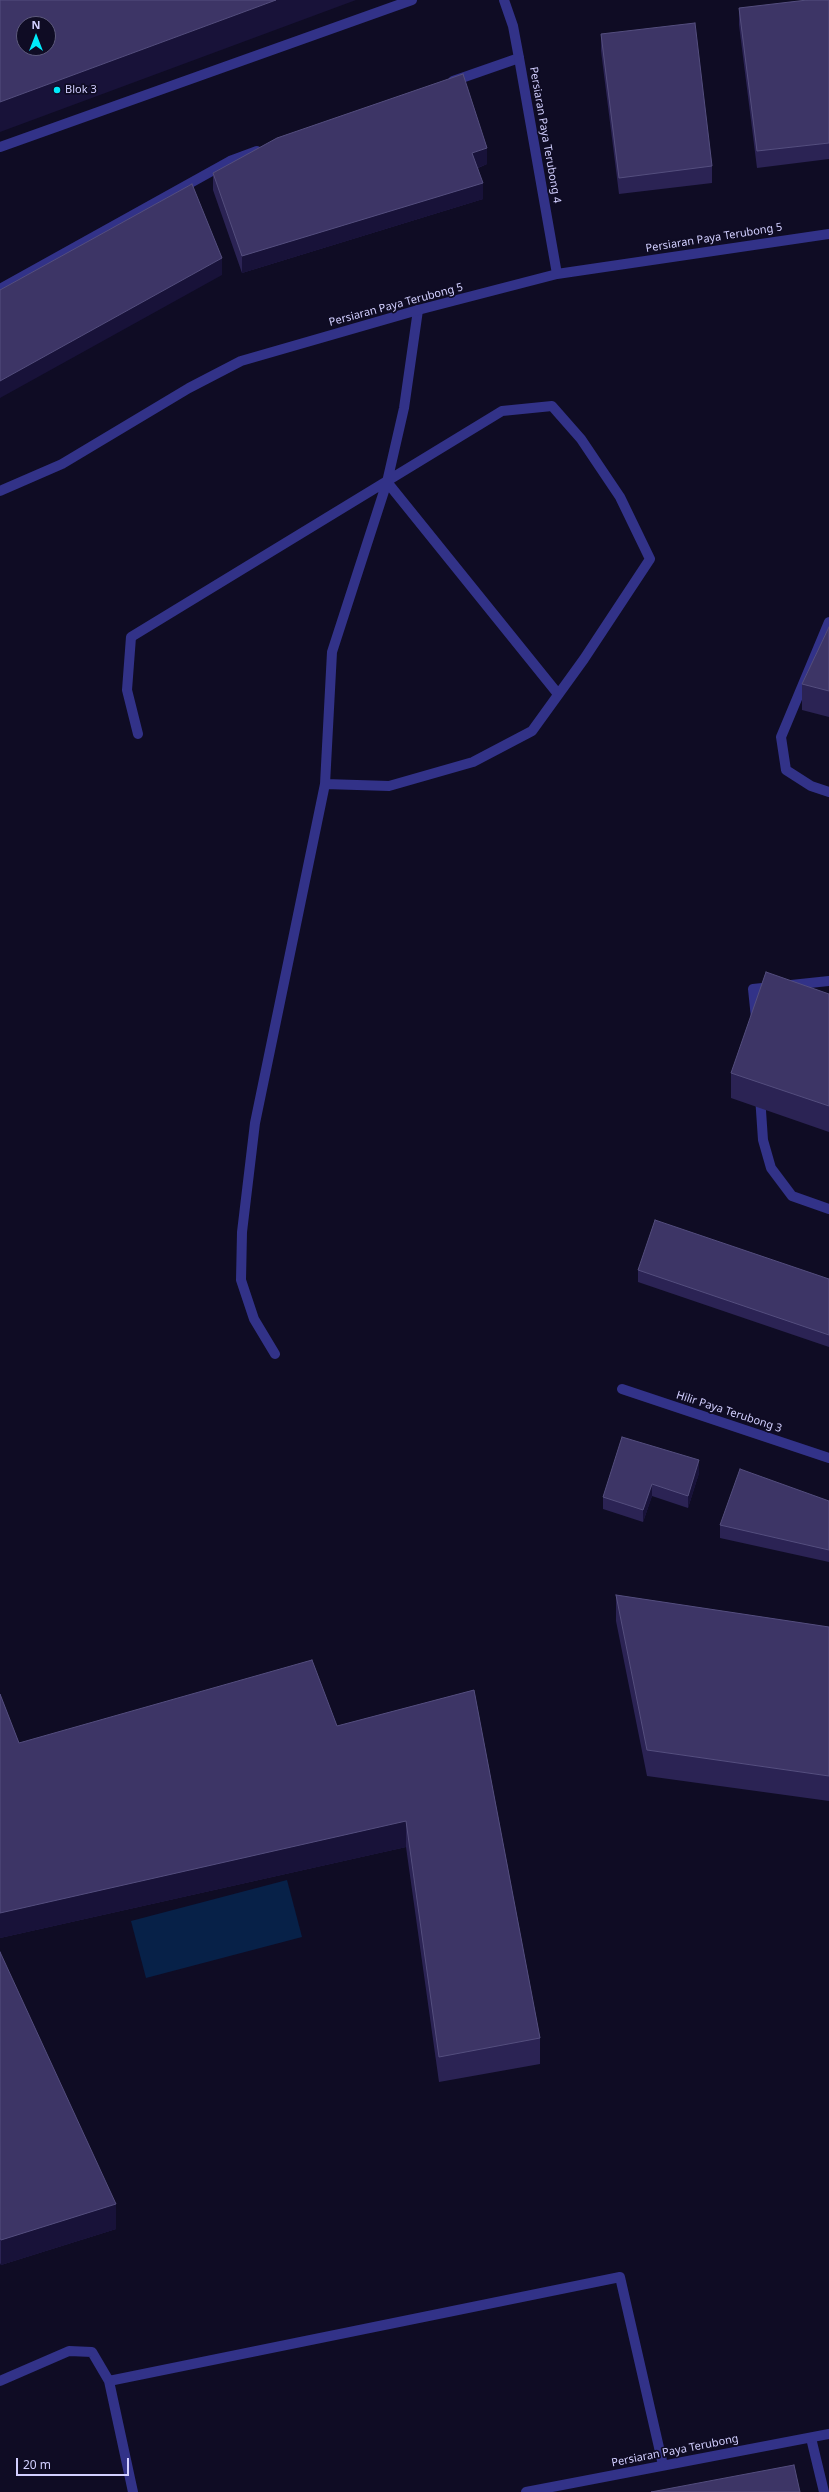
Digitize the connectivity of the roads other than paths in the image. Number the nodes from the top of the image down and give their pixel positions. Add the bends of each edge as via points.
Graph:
1 (412, 0) edge
2 (504, 0) edge
3 (519, 58) junction
4 (445, 84) edge
5 (0, 148) edge
6 (267, 148) edge
7 (829, 234) edge
8 (557, 274) junction
9 (0, 289) edge
10 (418, 310) junction
11 (387, 482) junction
12 (0, 491) edge
13 (829, 622) edge
14 (558, 694) junction
15 (138, 734) dead end
16 (325, 784) junction
17 (829, 792) edge
18 (829, 981) edge
19 (757, 1032) edge
20 (760, 1083) edge
21 (829, 1210) edge
22 (275, 1354) dead end
23 (622, 1390) dead end
24 (829, 1458) edge
25 (0, 2381) edge
26 (109, 2382) junction
27 (829, 2434) edge
28 (811, 2438) junction
29 (663, 2465) junction
30 (133, 2492) edge
31 (526, 2492) edge
32 (824, 2492) edge

1 - 5 street
2 - 3 street, Persiaran Paya Terubong 4 via 513,26
3 - 4 street
3 - 8 street, Persiaran Paya Terubong 4
6 - 9 street via 230,161
7 - 8 street, Persiaran Paya Terubong 5
8 - 10 street, Persiaran Paya Terubong 5
10 - 11 street via 404,408
10 - 12 street, Persiaran Paya Terubong 5 via 241,361 189,388 62,464
11 - 14 street
11 - 14 street via 502,411 552,406 581,439 620,497 650,559
11 - 15 street via 131,637 128,690
11 - 16 street via 332,652
13 - 17 street via 781,737 786,770 811,786
14 - 16 street via 532,731 473,762 389,786
16 - 22 street via 255,1123 242,1232 241,1280 254,1319
18 - 19 street via 753,989
20 - 21 street via 763,1140 771,1168 792,1196
23 - 24 street, Hilir Paya Terubong 3
25 - 26 street via 69,2352 92,2352
26 - 29 street via 620,2276
26 - 30 street
27 - 28 street, Persiaran Paya Terubong
28 - 29 street, Persiaran Paya Terubong
28 - 32 street
29 - 31 street, Persiaran Paya Terubong

